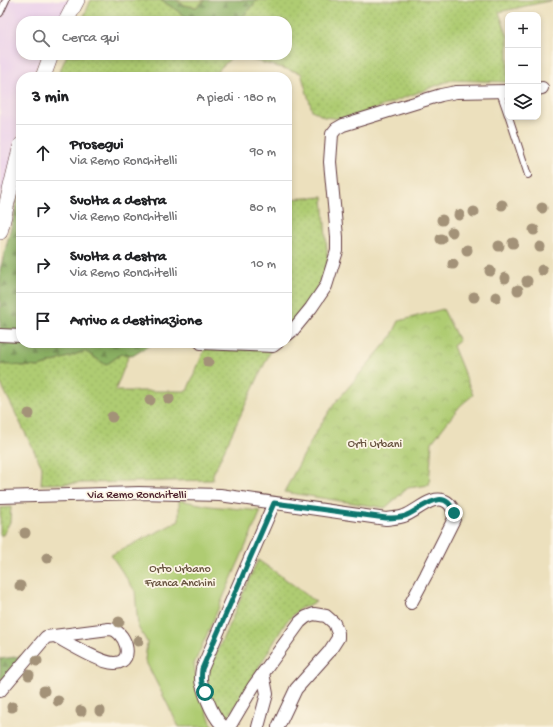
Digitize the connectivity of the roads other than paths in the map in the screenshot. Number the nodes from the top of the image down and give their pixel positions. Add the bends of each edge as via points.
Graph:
1 (6, 0) edge
2 (77, 0) edge
3 (0, 13) edge
4 (69, 16) edge
5 (48, 60) edge
6 (45, 72) edge
7 (504, 91) edge
8 (509, 120) edge
9 (16, 166) edge
10 (528, 175) dead end
11 (0, 232) edge
12 (292, 331) edge
13 (0, 335) edge
14 (16, 336) edge
15 (0, 497) edge
16 (274, 503) junction
17 (411, 603) dead end
18 (55, 636) junction
19 (263, 673) junction
20 (0, 691) edge
21 (226, 727) edge
22 (258, 727) edge
23 (278, 727) edge

1 - 3 lane
2 - 4 street
5 - 6 street
7 - 12 street via 456,92 441,95 336,129 332,134 330,162 337,251 326,286
8 - 10 lane
9 - 11 street
13 - 14 street
15 - 16 street, Via Remo Ronchitelli via 139,493 220,495
16 - 17 street, Via Remo Ronchitelli via 386,518 403,517 435,499 445,501 452,508 454,518
16 - 21 street via 202,669 202,685 208,701 219,722
18 - 18 street via 114,629 119,632 128,654 121,662 110,663
18 - 20 street via 46,637
19 - 21 street via 231,724
19 - 22 street via 267,694
19 - 23 street via 306,617 320,614 327,616 334,623 338,633 335,644 296,689

